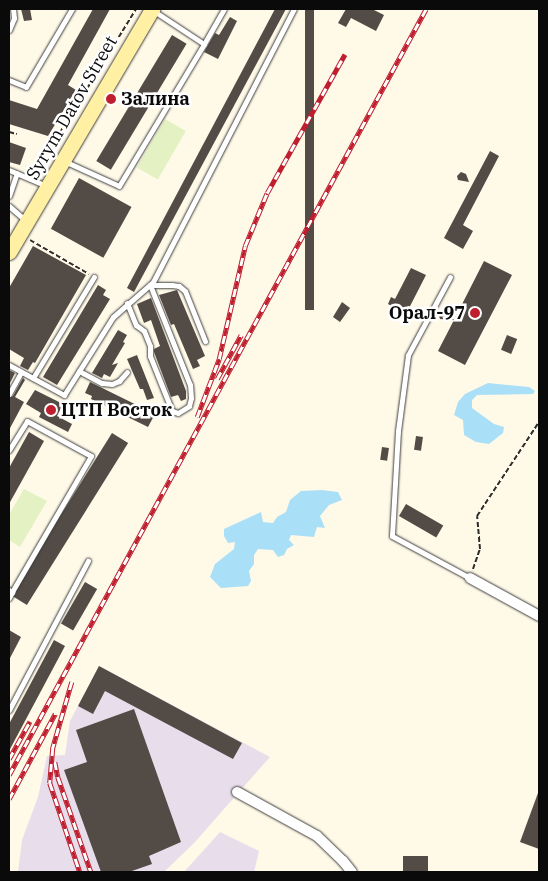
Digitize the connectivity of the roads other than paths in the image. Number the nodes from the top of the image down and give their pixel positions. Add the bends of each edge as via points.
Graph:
1 (13, 9) edge
2 (72, 9) edge
3 (152, 9) edge
4 (224, 9) edge
5 (294, 9) edge
6 (9, 30) edge
7 (204, 44) junction
8 (9, 80) edge
9 (64, 160) junction
10 (9, 170) edge
11 (17, 174) junction
12 (48, 186) junction
13 (9, 196) edge
14 (9, 206) edge
15 (23, 228) junction
16 (9, 252) edge
17 (450, 276) dead end
18 (94, 277) road end
19 (150, 285) junction
20 (127, 303) junction
21 (205, 341) dead end
22 (9, 365) edge
23 (79, 371) junction
24 (21, 372) junction
25 (127, 372) dead end
26 (33, 378) junction
27 (9, 394) edge
28 (9, 450) edge
29 (88, 561) dead end
30 (470, 578) joint
31 (10, 591) edge
32 (9, 598) edge
33 (539, 616) edge
34 (9, 710) edge
35 (237, 792) dead end
36 (352, 872) edge

1 - 6 lane via 14,18
2 - 8 lane via 26,87
3 - 7 lane
3 - 9 main road, Syrym Datov Street
4 - 7 lane
5 - 19 lane
7 - 9 lane via 119,186
9 - 12 main road, Syrym Datov Street
10 - 11 lane
11 - 12 lane
11 - 13 lane
12 - 15 main road, Syrym Datov Street
14 - 15 lane
15 - 16 main road, Syrym Datov Street
17 - 30 lane via 408,355 398,431 392,536
18 - 26 lane
19 - 20 lane
19 - 20 lane via 190,385 189,406 178,413 168,406 150,356 150,346
19 - 21 lane via 179,286 185,291
20 - 23 lane via 113,317
22 - 24 lane
23 - 25 lane via 102,383 112,384
23 - 26 lane via 64,395
24 - 26 lane
24 - 27 lane
28 - 31 lane via 27,421 91,456
29 - 34 lane
30 - 33 street
31 - 32 lane
35 - 36 street via 317,836

